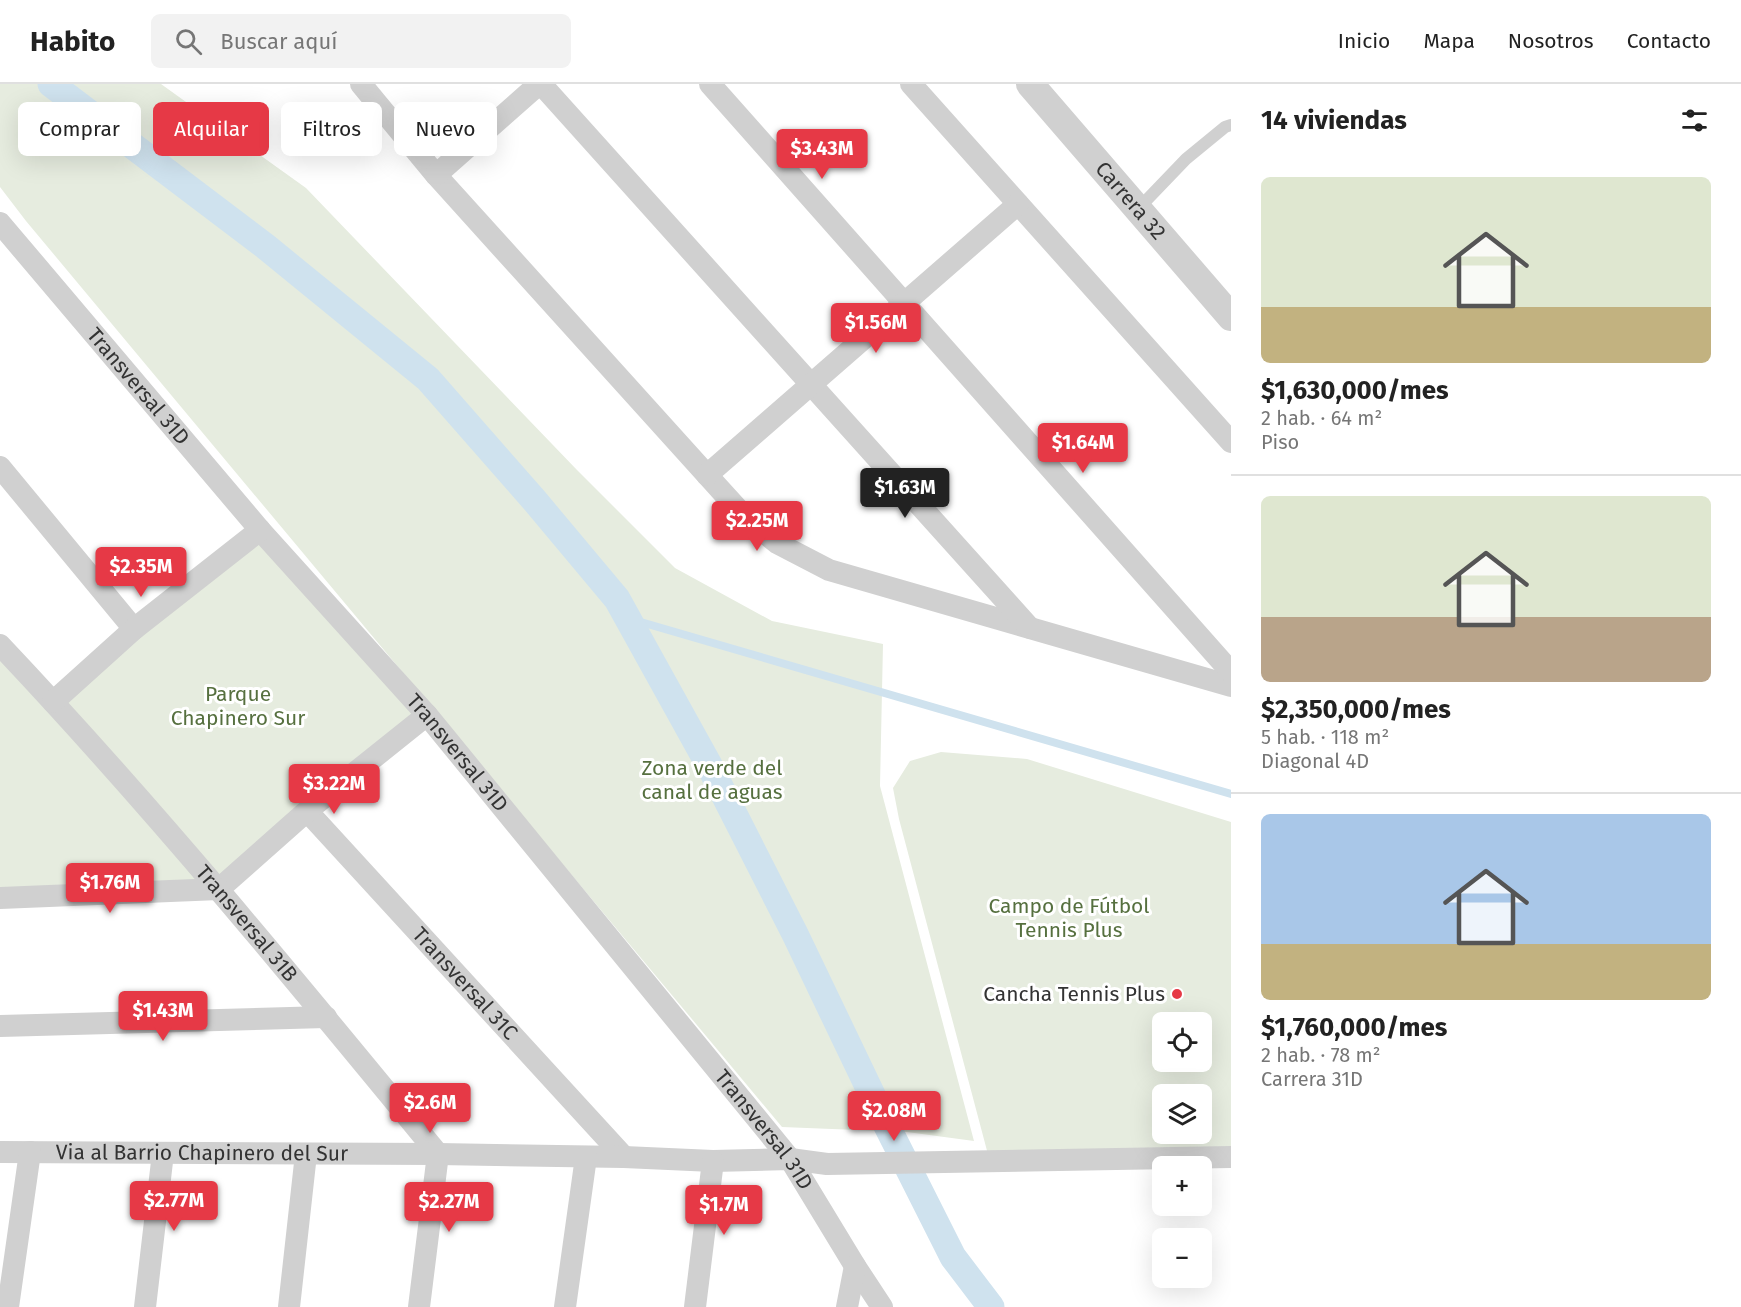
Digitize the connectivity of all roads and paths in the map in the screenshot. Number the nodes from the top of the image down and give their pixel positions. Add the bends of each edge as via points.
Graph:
1 (361, 84) edge
2 (540, 84) edge
3 (710, 84) edge
4 (911, 84) edge
5 (1030, 84) edge
6 (1231, 125) edge
7 (436, 176) junction
8 (1018, 204) junction
9 (1138, 209) junction
10 (0, 223) edge
11 (904, 303) junction
12 (1231, 317) edge
13 (811, 384) junction
14 (1231, 442) edge
15 (0, 467) edge
16 (707, 475) junction
17 (260, 530) junction
18 (1030, 628) junction
19 (134, 629) junction
20 (0, 645) edge
21 (1231, 672) edge
22 (1231, 686) edge
23 (53, 702) junction
24 (427, 715) junction
25 (308, 811) junction
26 (219, 889) junction
27 (0, 898) edge
28 (326, 1017) junction
29 (0, 1026) edge
30 (0, 1152) edge
31 (30, 1152) junction
32 (163, 1153) junction
33 (306, 1154) junction
34 (438, 1154) junction
35 (586, 1157) junction
36 (624, 1157) junction
37 (1231, 1157) edge
38 (790, 1159) junction
39 (713, 1161) junction
40 (855, 1266) junction
41 (8, 1307) edge
42 (145, 1307) edge
43 (289, 1307) edge
44 (419, 1307) edge
45 (565, 1307) edge
46 (695, 1307) edge
47 (847, 1307) edge
48 (882, 1307) edge

1 - 7 street
2 - 7 street
2 - 13 street
3 - 11 street
4 - 8 street
5 - 9 street, Carrera 32
6 - 9 lane via 1186,159
7 - 16 street
8 - 11 street
8 - 14 street
9 - 12 street, Carrera 32
10 - 17 street, Transversal 31D
11 - 13 street
11 - 21 street
13 - 16 street
13 - 18 street
15 - 19 street
16 - 18 street via 745,517 777,543 829,570
17 - 19 street
17 - 24 street, Transversal 31D
18 - 22 street
19 - 23 street
20 - 23 street, Transversal 31B
23 - 26 street, Transversal 31B
24 - 25 street
24 - 38 street, Transversal 31D
25 - 26 street
25 - 36 street, Transversal 31C
26 - 27 street
26 - 28 street, Transversal 31B
28 - 29 street
28 - 34 street, Transversal 31B
30 - 31 street, Via al Barrio Chapinero del Sur
31 - 32 street, Via al Barrio Chapinero del Sur
31 - 41 street
32 - 33 street, Via al Barrio Chapinero del Sur
32 - 42 street
33 - 34 street, Via al Barrio Chapinero del Sur
33 - 43 street
34 - 35 street, Via al Barrio Chapinero del Sur
34 - 44 street
35 - 36 street, Via al Barrio Chapinero del Sur
35 - 45 street
36 - 39 street, Via al Barrio Chapinero del Sur
37 - 38 street, Via al Barrio Chapinero del Sur via 827,1164
38 - 39 street, Via al Barrio Chapinero del Sur
38 - 40 street, Transversal 31D
39 - 46 street
40 - 47 street
40 - 48 street, Transversal 31D

